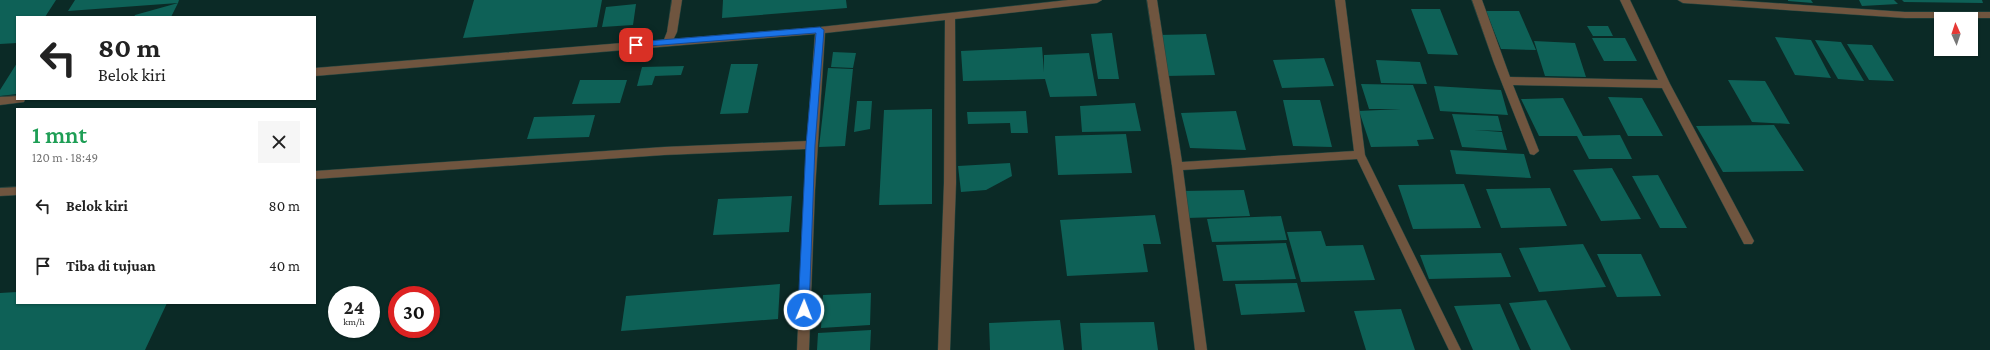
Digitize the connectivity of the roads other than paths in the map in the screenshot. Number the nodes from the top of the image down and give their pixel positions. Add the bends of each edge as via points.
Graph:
1 (677, 0) edge
2 (1097, 0) edge
3 (1152, 0) edge
4 (1340, 0) edge
5 (1477, 0) edge
6 (1625, 0) edge
7 (1683, 0) edge
8 (1990, 15) edge
9 (950, 16) junction
10 (820, 30) junction
11 (668, 42) junction
12 (316, 72) edge
13 (1507, 81) junction
14 (1665, 84) junction
15 (16, 99) edge
16 (0, 101) edge
17 (811, 145) junction
18 (1534, 151) dead end
19 (1360, 155) junction
20 (1177, 166) junction
21 (316, 175) edge
22 (16, 191) edge
23 (0, 192) edge
24 (1748, 241) dead end
25 (803, 350) edge
26 (944, 350) edge
27 (1201, 350) edge
28 (1455, 350) edge

1 - 11 street
2 - 9 street
3 - 20 street
4 - 19 street
5 - 13 street
6 - 14 street
7 - 8 street via 1905,15
9 - 10 street
9 - 26 street via 950,183
10 - 11 street
10 - 17 street
11 - 12 street
13 - 14 street
13 - 18 street
14 - 24 street
15 - 16 street
17 - 21 street via 649,152
17 - 25 street via 804,269
19 - 20 street
19 - 28 street
20 - 27 street
22 - 23 street

